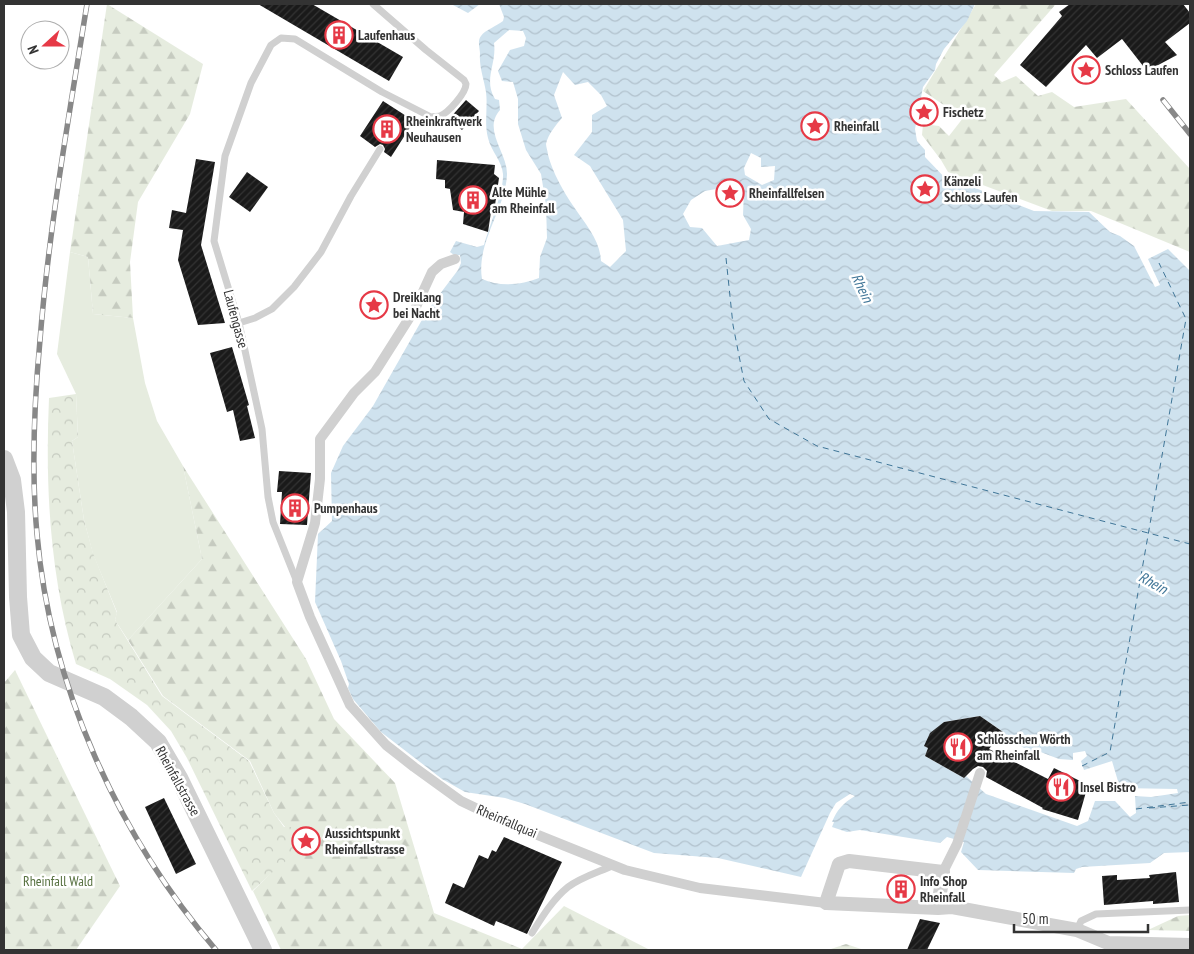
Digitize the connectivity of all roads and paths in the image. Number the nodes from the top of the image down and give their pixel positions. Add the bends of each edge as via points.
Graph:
1 (373, 4) edge
2 (380, 150) dead end
3 (455, 259) dead end
4 (239, 323) junction
5 (4, 459) edge
6 (296, 582) junction
7 (980, 773) dead end
8 (614, 865) junction
9 (943, 872) junction
10 (826, 903) junction
11 (938, 908) junction
12 (1190, 910) edge
13 (1077, 930) junction
14 (532, 932) dead end
15 (1190, 945) edge
16 (263, 950) edge

1 - 4 lane, Laufengasse via 464,80 466,88 448,110 439,116 431,116 382,92 295,39 281,38 271,45 251,83 225,156 214,241
2 - 4 lane via 321,252 294,287 272,309
3 - 6 street via 441,264 432,272 415,309 375,372 354,393 320,440 320,478 314,523
4 - 6 lane, Laufengasse via 262,429 273,522
5 - 16 street, Rheinfallstrasse via 12,480 16,512 21,635 33,658 48,674 104,697 158,742 180,778
6 - 8 street, Rheinfallquai via 350,705 386,745 461,801
7 - 9 street via 958,844
8 - 10 street, Rheinfallquai via 700,888
8 - 14 lane via 568,887
9 - 10 street via 843,862 839,864
9 - 11 street
10 - 11 street, Rheinfallquai
11 - 13 street, Rheinfallquai via 952,907
12 - 13 lane via 1096,914 1081,921
13 - 15 street via 1108,943

